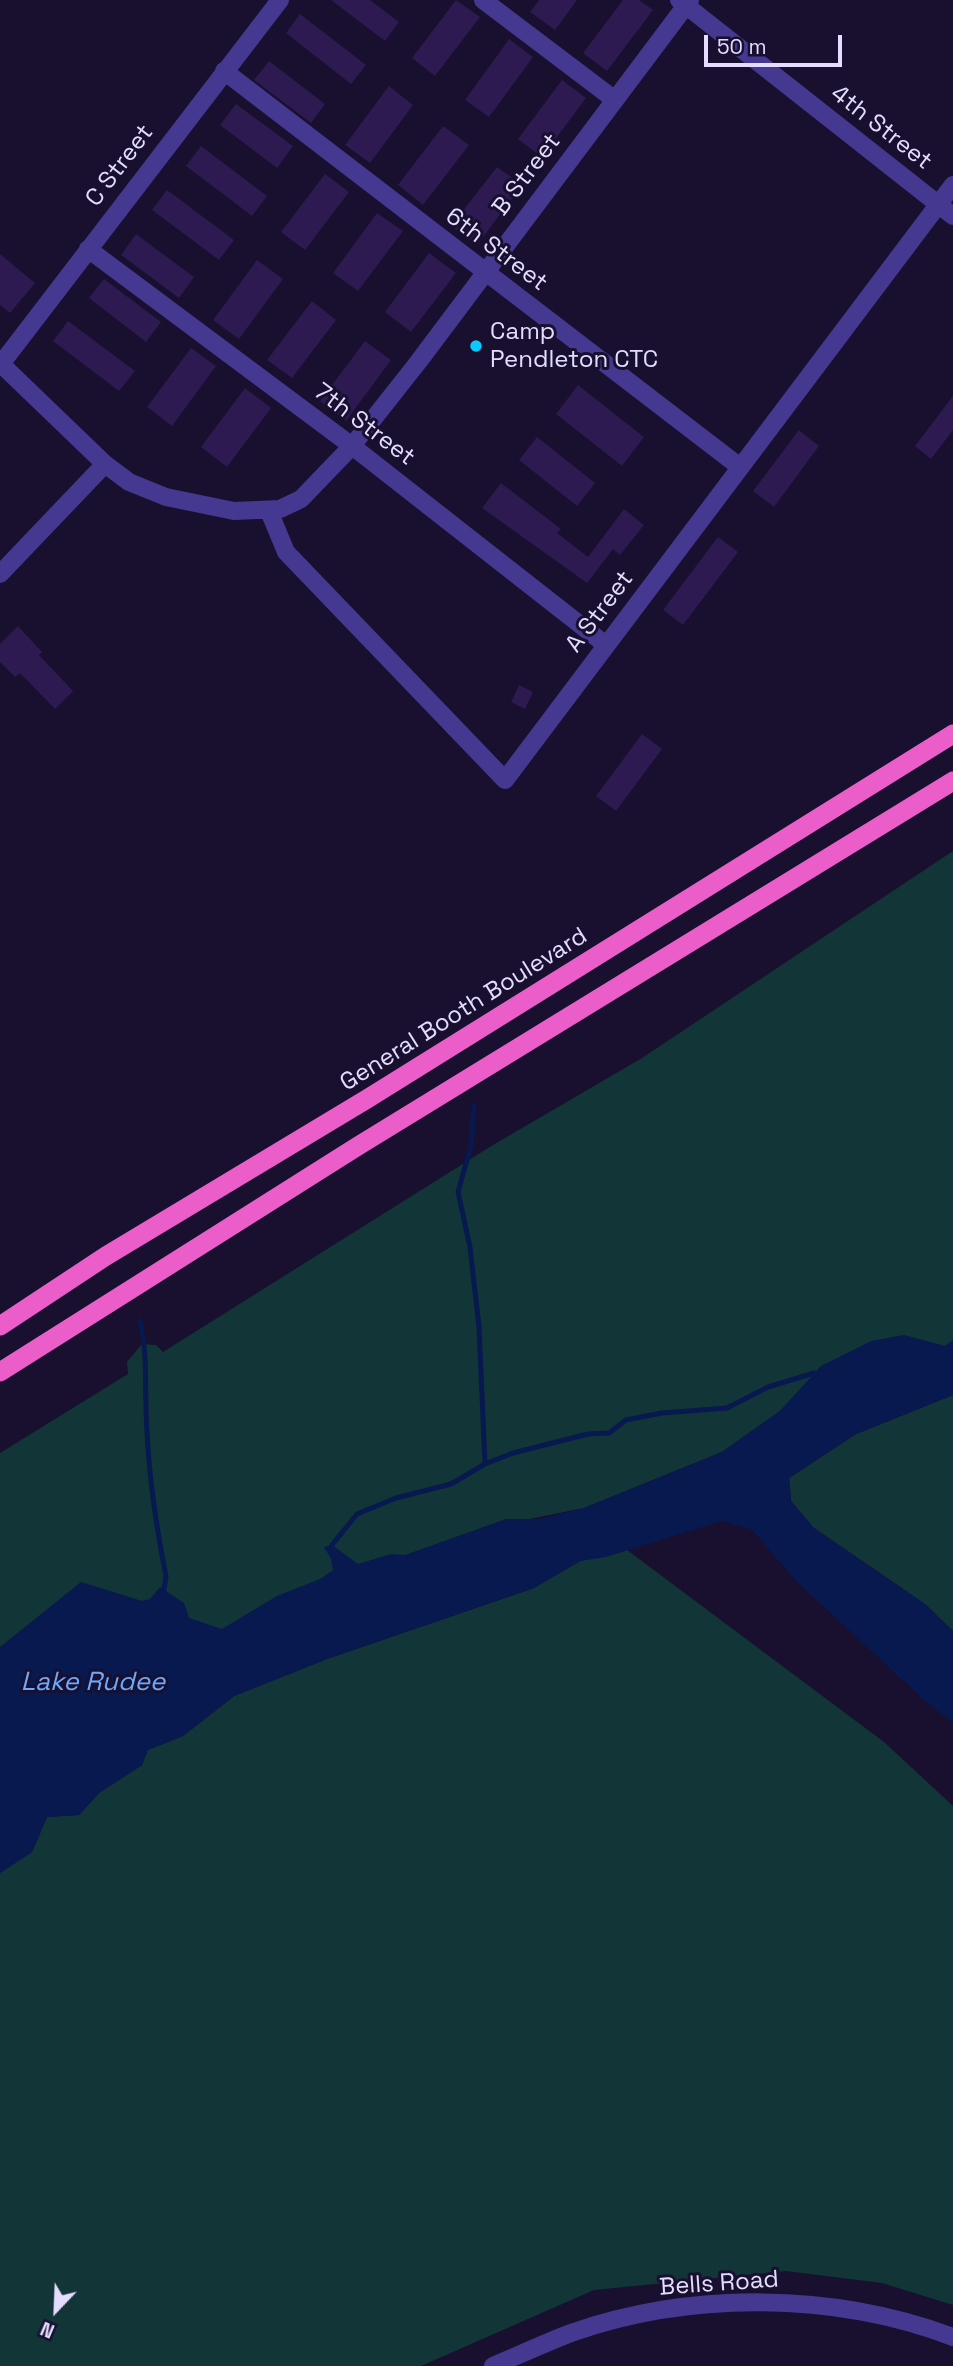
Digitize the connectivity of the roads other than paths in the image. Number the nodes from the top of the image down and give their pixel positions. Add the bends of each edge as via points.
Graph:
1 (280, 0) edge
2 (483, 0) edge
3 (685, 2) edge
4 (224, 71) junction
5 (615, 100) junction
6 (953, 185) edge
7 (938, 204) junction
8 (953, 216) edge
9 (88, 249) junction
10 (484, 271) junction
11 (0, 363) edge
12 (352, 446) junction
13 (105, 464) junction
14 (740, 467) junction
15 (269, 511) junction
16 (0, 573) edge
17 (606, 645) junction
18 (953, 734) edge
19 (953, 781) edge
20 (0, 1326) edge
21 (0, 1372) edge
22 (953, 2337) edge
23 (493, 2366) edge

1 - 4 street, C Street
2 - 5 street
3 - 5 street, B Street
3 - 7 street, 4th Street
4 - 9 street, C Street
4 - 10 street, 6th Street
5 - 10 street, B Street
6 - 7 street, A Street
7 - 8 street, 4th Street
7 - 14 street, A Street
9 - 11 street, C Street
9 - 12 street, 7th Street
10 - 12 street, B Street
10 - 14 street, 6th Street
11 - 13 street
12 - 15 street, B Street via 301,499
12 - 17 street, 7th Street
13 - 15 street via 129,482 166,497 234,511
13 - 16 street
14 - 17 street, A Street
15 - 17 street, A Street via 286,552 505,780
18 - 20 highway, General Booth Boulevard via 106,1256
19 - 21 highway
22 - 23 street, Bells Road via 896,2319 837,2308 738,2303 609,2322

